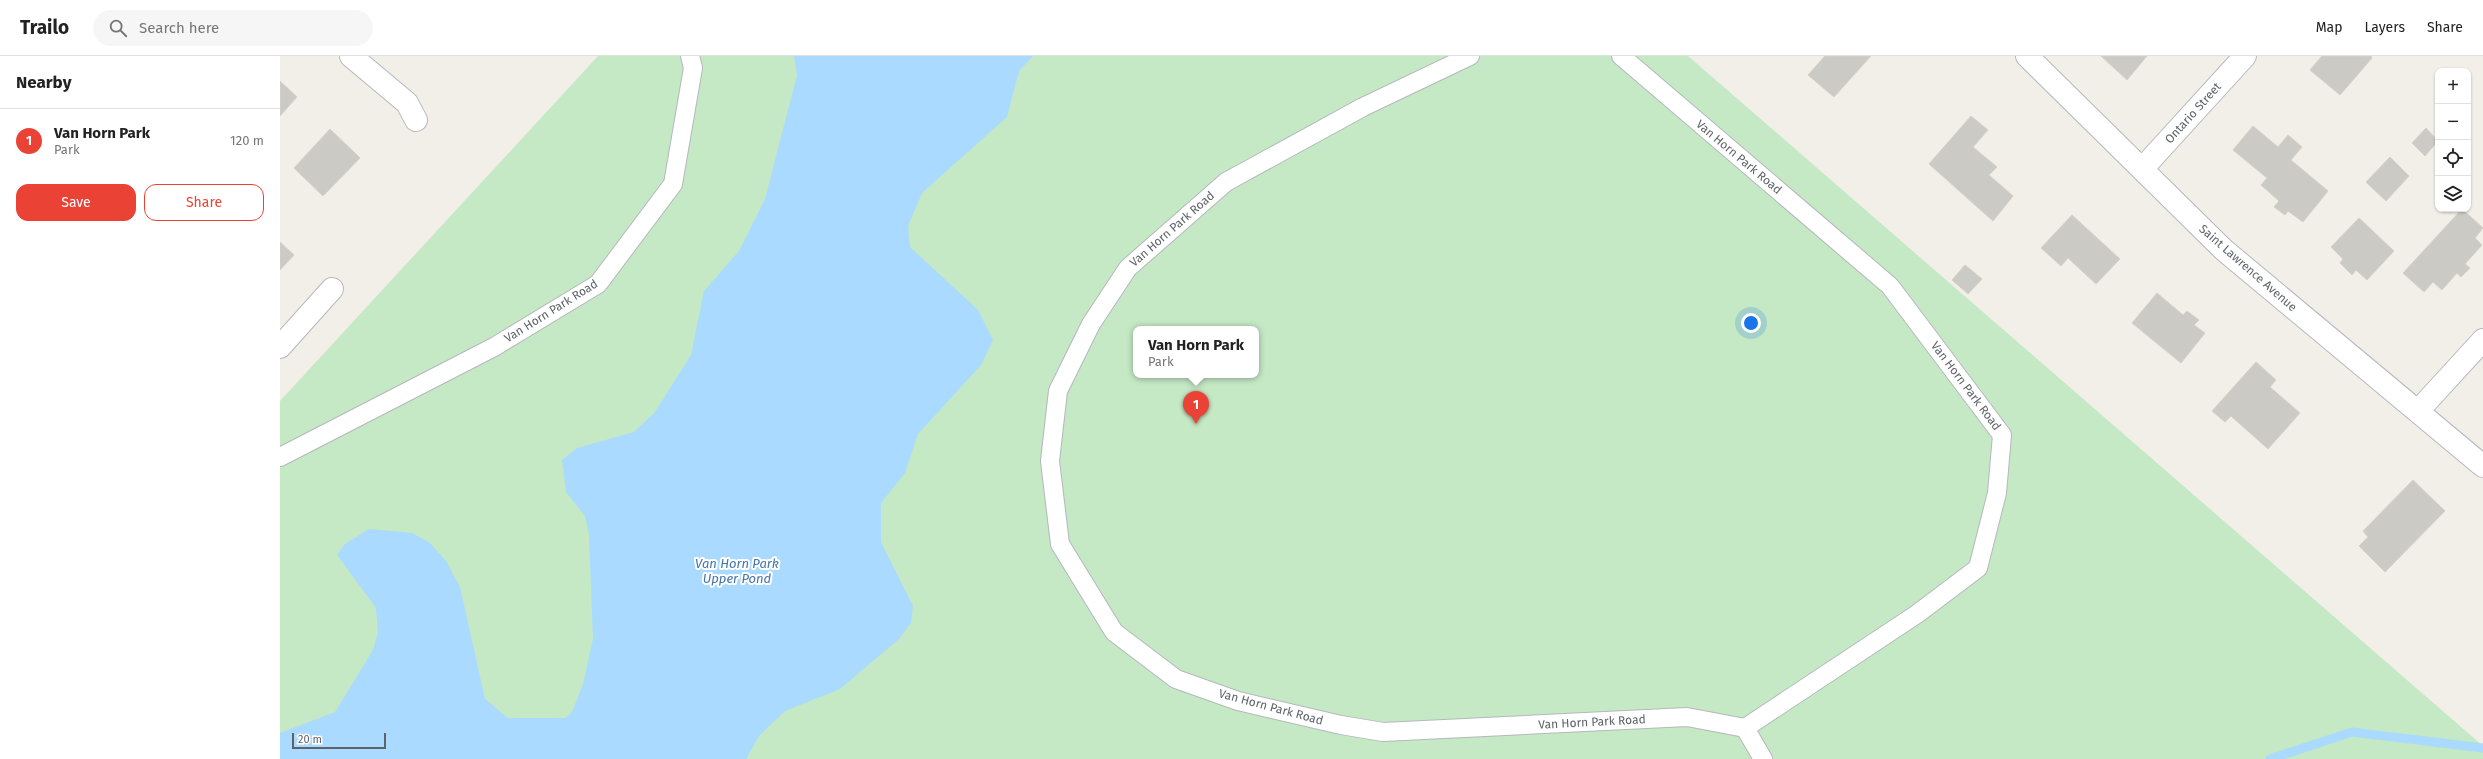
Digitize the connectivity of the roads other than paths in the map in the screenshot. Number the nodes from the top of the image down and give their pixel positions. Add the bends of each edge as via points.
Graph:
1 (351, 56) edge
2 (690, 56) edge
3 (1470, 56) edge
4 (1621, 56) edge
5 (2027, 56) edge
6 (2245, 56) edge
7 (416, 120) dead end
8 (2142, 169) junction
9 (332, 289) dead end
10 (2483, 340) edge
11 (280, 347) edge
12 (2418, 411) junction
13 (280, 457) edge
14 (2483, 466) edge
15 (1745, 728) junction
16 (1763, 759) edge

1 - 7 street via 407,103
2 - 13 lane, Van Horn Park Road via 692,68 673,184 598,284 494,347
3 - 15 lane, Van Horn Park Road via 1363,107 1226,182 1128,268 1091,324 1058,391 1050,461 1060,544 1114,632 1176,679 1238,701 1383,732 1687,717
4 - 15 lane, Van Horn Park Road via 1890,286 2002,435 1997,493 1978,568 1917,614
5 - 8 street, Saint Lawrence Avenue
6 - 8 street, Ontario Street
8 - 12 street, Saint Lawrence Avenue via 2224,250
9 - 11 street
10 - 12 street
12 - 14 street, Saint Lawrence Avenue
15 - 16 lane

